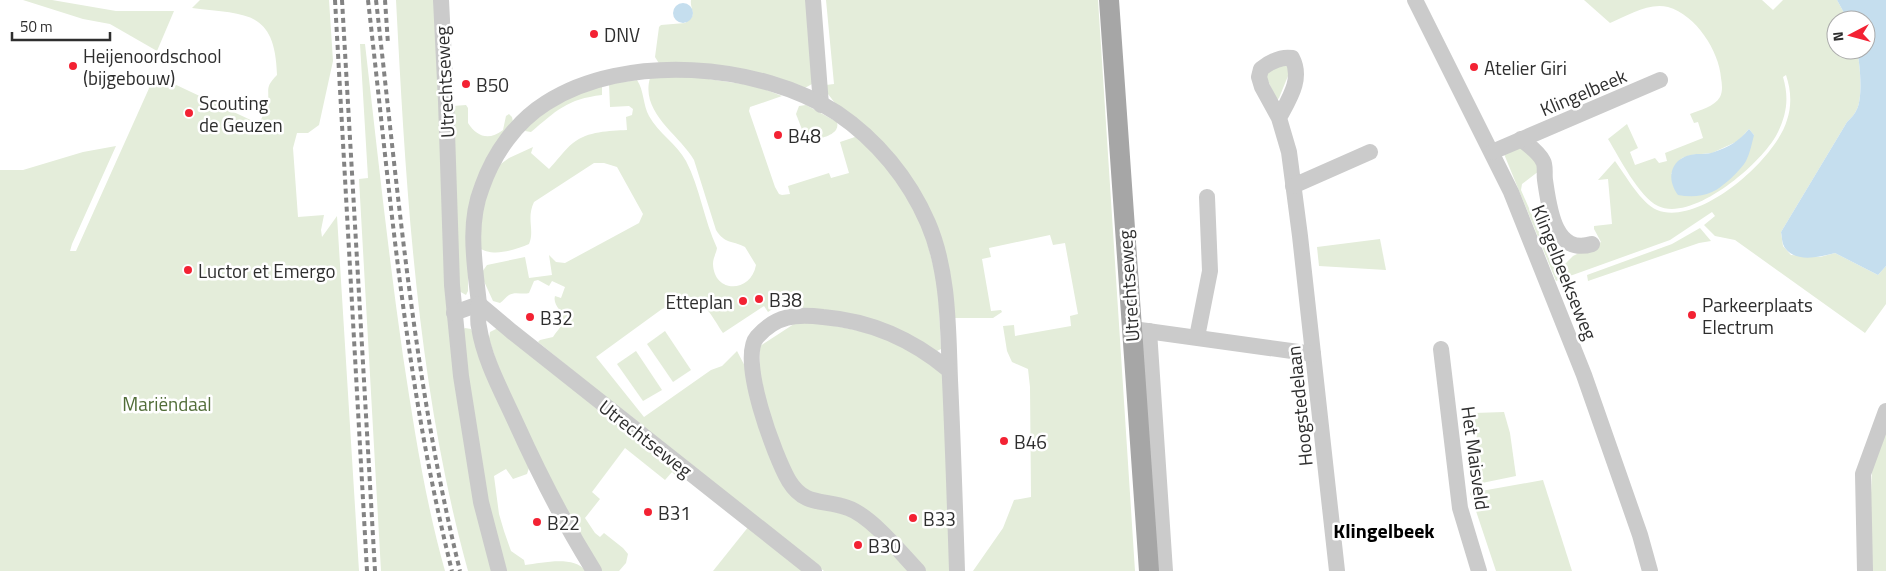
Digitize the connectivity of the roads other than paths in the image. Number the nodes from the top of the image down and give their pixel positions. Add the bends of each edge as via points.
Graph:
1 (440, 0) edge
2 (813, 0) edge
3 (1109, 0) edge
4 (1415, 0) edge
5 (1660, 80) dead end
6 (821, 105) junction
7 (1279, 118) dead end
8 (1521, 139) junction
9 (1370, 152) dead end
10 (1492, 152) junction
11 (1293, 186) junction
12 (1207, 197) dead end
13 (1592, 244) dead end
14 (479, 304) junction
15 (454, 313) junction
16 (1140, 330) junction
17 (1197, 337) junction
18 (1441, 349) dead end
19 (1313, 354) junction
20 (949, 370) junction
21 (1886, 411) edge
22 (499, 571) edge
23 (594, 571) edge
24 (814, 571) edge
25 (918, 571) edge
26 (957, 571) edge
27 (1148, 571) edge
28 (1165, 571) edge
29 (1337, 571) edge
30 (1479, 571) edge
31 (1650, 571) edge
32 (1865, 571) edge

1 - 15 street, Utrechtseweg
2 - 6 street
3 - 16 main road, Utrechtseweg
4 - 10 street, Klingelbeekseweg
5 - 8 street, Klingelbeek
6 - 14 street via 760,81 688,69 625,74 561,94 515,128 499,151 482,186 473,224
6 - 20 street via 870,139 889,160 923,213 941,267 948,324
7 - 11 street, Hoogstedelaan via 1289,152
8 - 10 street, Klingelbeek
8 - 13 street via 1544,162 1550,210 1557,231 1570,244 1582,247
9 - 11 street
10 - 31 street, Klingelbeekseweg via 1580,366
11 - 19 street, Hoogstedelaan
12 - 17 street via 1210,271
14 - 15 street
14 - 23 street via 478,326 497,380 569,532
14 - 24 street, Utrechtseweg
15 - 22 street, Utrechtseweg via 481,502
16 - 17 street
16 - 27 main road, Utrechtseweg via 1137,395
16 - 28 street, Utrechtseweg
17 - 19 street
18 - 30 street, Het Maisveld via 1460,508
19 - 29 street, Hoogstedelaan
20 - 25 street via 908,341 881,328 842,318 789,316 756,338 751,351 753,375 770,437 796,491 815,502 858,512
20 - 26 street
21 - 32 street via 1863,474

